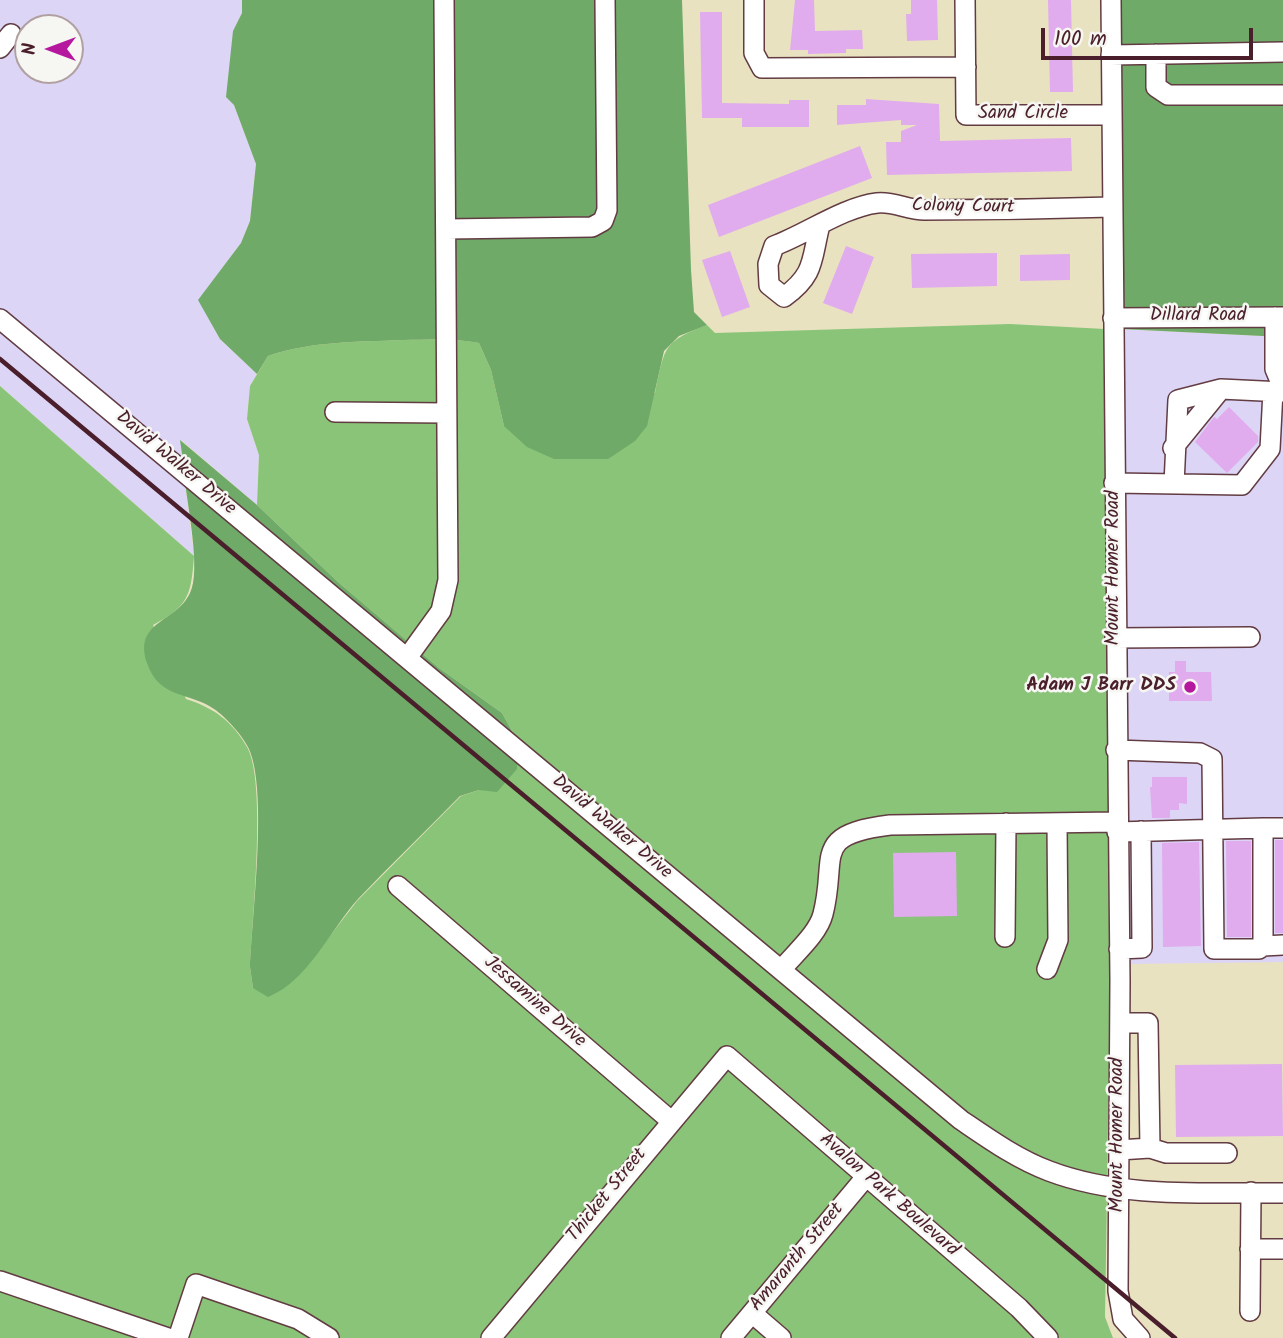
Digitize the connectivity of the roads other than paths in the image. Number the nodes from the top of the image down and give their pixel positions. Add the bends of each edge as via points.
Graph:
1 (443, 0) edge
2 (605, 0) edge
3 (754, 0) edge
4 (965, 0) edge
5 (1111, 0) edge
6 (1283, 52) edge
7 (1156, 54) junction
8 (1111, 55) junction
9 (966, 67) junction
10 (1283, 95) edge
11 (1111, 115) junction
12 (1112, 207) junction
13 (820, 225) dead end
14 (446, 229) junction
15 (1279, 317) edge
16 (1113, 318) junction
17 (0, 319) edge
18 (1222, 389) junction
19 (1281, 389) edge
20 (335, 412) dead end
21 (446, 414) junction
22 (1173, 448) junction
23 (1114, 483) junction
24 (1174, 484) junction
25 (1115, 638) junction
26 (1250, 638) dead end
27 (407, 658) junction
28 (1116, 750) junction
29 (1057, 823) junction
30 (1006, 824) junction
31 (1117, 827) junction
32 (1273, 828) edge
33 (1212, 830) junction
34 (1141, 831) junction
35 (398, 886) dead end
36 (1005, 937) dead end
37 (1273, 946) edge
38 (1119, 949) junction
39 (781, 970) junction
40 (1047, 970) dead end
41 (1119, 1023) junction
42 (727, 1056) joint
43 (670, 1120) junction
44 (1150, 1148) junction
45 (1119, 1150) junction
46 (1227, 1153) dead end
47 (865, 1178) junction
48 (1119, 1189) junction
49 (1251, 1192) junction
50 (1283, 1193) edge
51 (1250, 1249) junction
52 (1283, 1250) edge
53 (0, 1281) edge
54 (1250, 1311) dead end
55 (752, 1314) junction
56 (168, 1338) edge
57 (178, 1338) edge
58 (329, 1338) edge
59 (491, 1338) edge
60 (732, 1338) edge
61 (781, 1338) edge
62 (1048, 1338) edge
63 (1140, 1338) edge

1 - 14 street
2 - 14 street via 607,210 603,221 592,227
3 - 9 street via 754,53 762,68
4 - 9 street, Sand Circle
5 - 8 street, Mount Homer Road
6 - 7 street
7 - 8 street
7 - 10 street via 1156,87 1168,96
8 - 11 street, Mount Homer Road
9 - 11 street, Sand Circle via 966,116
11 - 12 street, Mount Homer Road
12 - 13 street, Colony Court via 919,210 877,203
12 - 16 street, Mount Homer Road
14 - 21 street
15 - 16 street, Dillard Road
15 - 19 street via 1275,369
16 - 23 street, Mount Homer Road
17 - 27 street, David Walker Drive
18 - 19 street
18 - 22 street
18 - 22 street via 1178,400
19 - 24 street via 1270,449 1242,485
20 - 21 street
21 - 27 street via 446,597
22 - 24 street
23 - 24 street
23 - 25 street, Mount Homer Road
25 - 26 street
25 - 28 street, Mount Homer Road
27 - 39 street, David Walker Drive
28 - 31 street, Mount Homer Road
28 - 33 street via 1208,755 1212,764
29 - 30 street
29 - 31 street
29 - 40 street via 1058,940
30 - 36 street
30 - 39 street via 890,825 859,829 837,842 828,858 823,916
31 - 34 street
31 - 38 street, Mount Homer Road
32 - 33 street
32 - 37 street
33 - 34 street
33 - 37 street via 1214,950
34 - 38 street via 1142,948
35 - 43 street, Jessamine Drive
38 - 41 street, Mount Homer Road
39 - 48 street, David Walker Drive via 1001,1148 1048,1171
41 - 44 street via 1148,1023
41 - 45 street, Mount Homer Road
42 - 43 street, Thicket Street
42 - 47 street, Avalon Park Boulevard
43 - 59 street, Thicket Street
44 - 45 street
44 - 46 street via 1166,1153
45 - 48 street, Mount Homer Road
47 - 55 street, Amaranth Street
47 - 62 street, Avalon Park Boulevard
48 - 49 street, David Walker Drive
48 - 63 street, Mount Homer Road via 1119,1306 1123,1319
49 - 50 street, David Walker Drive
49 - 51 street
51 - 52 street
51 - 54 street
53 - 56 street
55 - 60 street, Amaranth Street
55 - 61 street
57 - 58 street via 196,1284 298,1319

